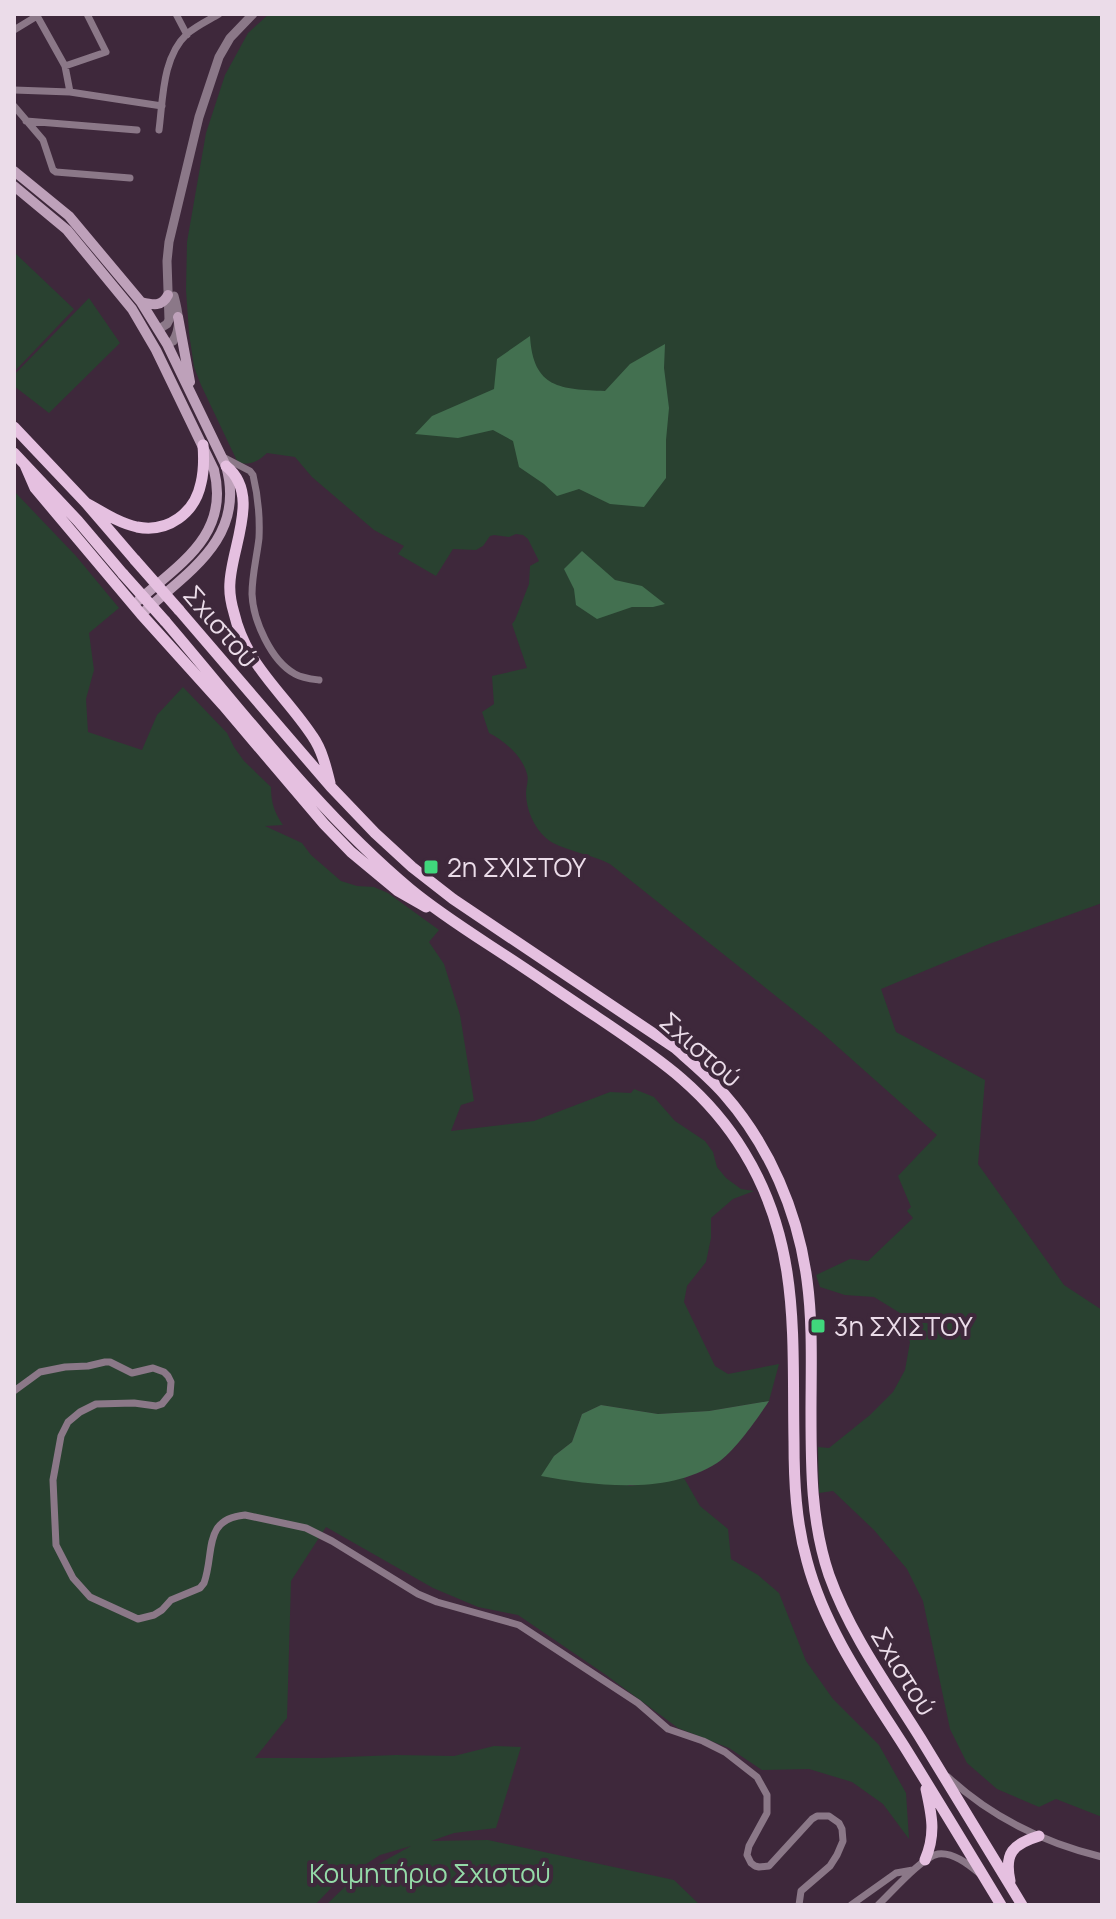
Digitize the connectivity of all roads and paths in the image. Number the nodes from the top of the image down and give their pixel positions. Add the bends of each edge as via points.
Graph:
1 (87, 14) edge
2 (176, 14) edge
3 (219, 14) edge
4 (253, 14) edge
5 (36, 15) edge
6 (14, 30) edge
7 (187, 35) junction
8 (65, 66) junction
9 (14, 90) edge
10 (70, 92) junction
11 (14, 106) edge
12 (162, 106) junction
13 (26, 121) junction
14 (137, 130) dead end
15 (159, 130) dead end
16 (14, 171) edge
17 (130, 178) dead end
18 (14, 186) edge
19 (169, 282) junction
20 (168, 295) junction
21 (141, 302) junction
22 (178, 317) junction
23 (159, 329) junction
24 (167, 344) junction
25 (194, 400) junction
26 (14, 427) edge
27 (203, 445) junction
28 (14, 453) edge
29 (224, 461) junction
30 (25, 465) junction
31 (86, 503) junction
32 (138, 610) junction
33 (319, 680) dead end
34 (331, 787) junction
35 (441, 913) junction
36 (14, 1391) edge
37 (938, 1768) junction
38 (923, 1777) junction
39 (1039, 1836) junction
40 (1102, 1857) edge
41 (925, 1860) junction
42 (915, 1869) junction
43 (984, 1877) junction
44 (1019, 1901) edge
45 (799, 1905) edge
46 (851, 1905) edge
47 (878, 1905) edge
48 (1001, 1905) edge

1 - 8 street via 106,52
2 - 7 street
3 - 7 street
4 - 19 street via 230,38 208,85 169,242
5 - 6 street
5 - 8 street
7 - 12 street via 172,55
8 - 10 street
9 - 10 street
10 - 12 street
11 - 13 street
12 - 15 street
13 - 14 street
13 - 17 street via 43,140 56,172
16 - 21 main road via 77,224
18 - 27 main road via 64,227 132,309
19 - 20 street
19 - 22 street
20 - 21 main road via 157,305
20 - 23 street via 169,320
21 - 23 main road
22 - 24 street via 177,336
22 - 25 main road
23 - 24 main road
24 - 25 main road
25 - 29 main road
26 - 31 main road, Σχιστού
27 - 31 main road via 197,497 176,521 135,527
27 - 32 main road via 217,483 213,523
28 - 30 main road, Σχιστού
29 - 32 main road via 230,499 214,546
29 - 33 street via 253,475 259,537 252,590 260,628 282,664 296,675
29 - 34 main road via 238,477 243,498 230,583 242,641 313,737
30 - 32 main road via 35,488
30 - 35 main road, Σχιστού, bridge via 335,817
31 - 34 main road, Σχιστού, bridge
32 - 35 main road via 351,852 398,891
34 - 37 main road, Σχιστού via 441,891 675,1048 725,1095 760,1144 787,1201 805,1269 812,1491 822,1553 851,1626
35 - 38 main road, Σχιστού via 664,1062 711,1106 745,1153 780,1234 790,1285 794,1493 806,1559 836,1635
36 - 45 street via 40,1372 105,1362 132,1373 159,1369 171,1382 162,1404 96,1404 68,1422 61,1436 53,1480 56,1545 90,1597 146,1618 204,1583 214,1532 223,1521 245,1515 306,1528 418,1594 519,1625 638,1703 668,1729 737,1760 757,1777 767,1795 767,1813 747,1850 755,1866 769,1866 812,1819 835,1819 842,1829 840,1849 830,1866 801,1891
37 - 39 street via 984,1807
37 - 44 main road, Σχιστού
38 - 41 main road via 933,1824
38 - 43 main road, Σχιστού
39 - 40 street
39 - 44 main road via 1009,1855 1009,1878
41 - 42 street
41 - 43 street via 950,1855
42 - 46 street via 896,1873
42 - 47 street
43 - 48 main road, Σχιστού

